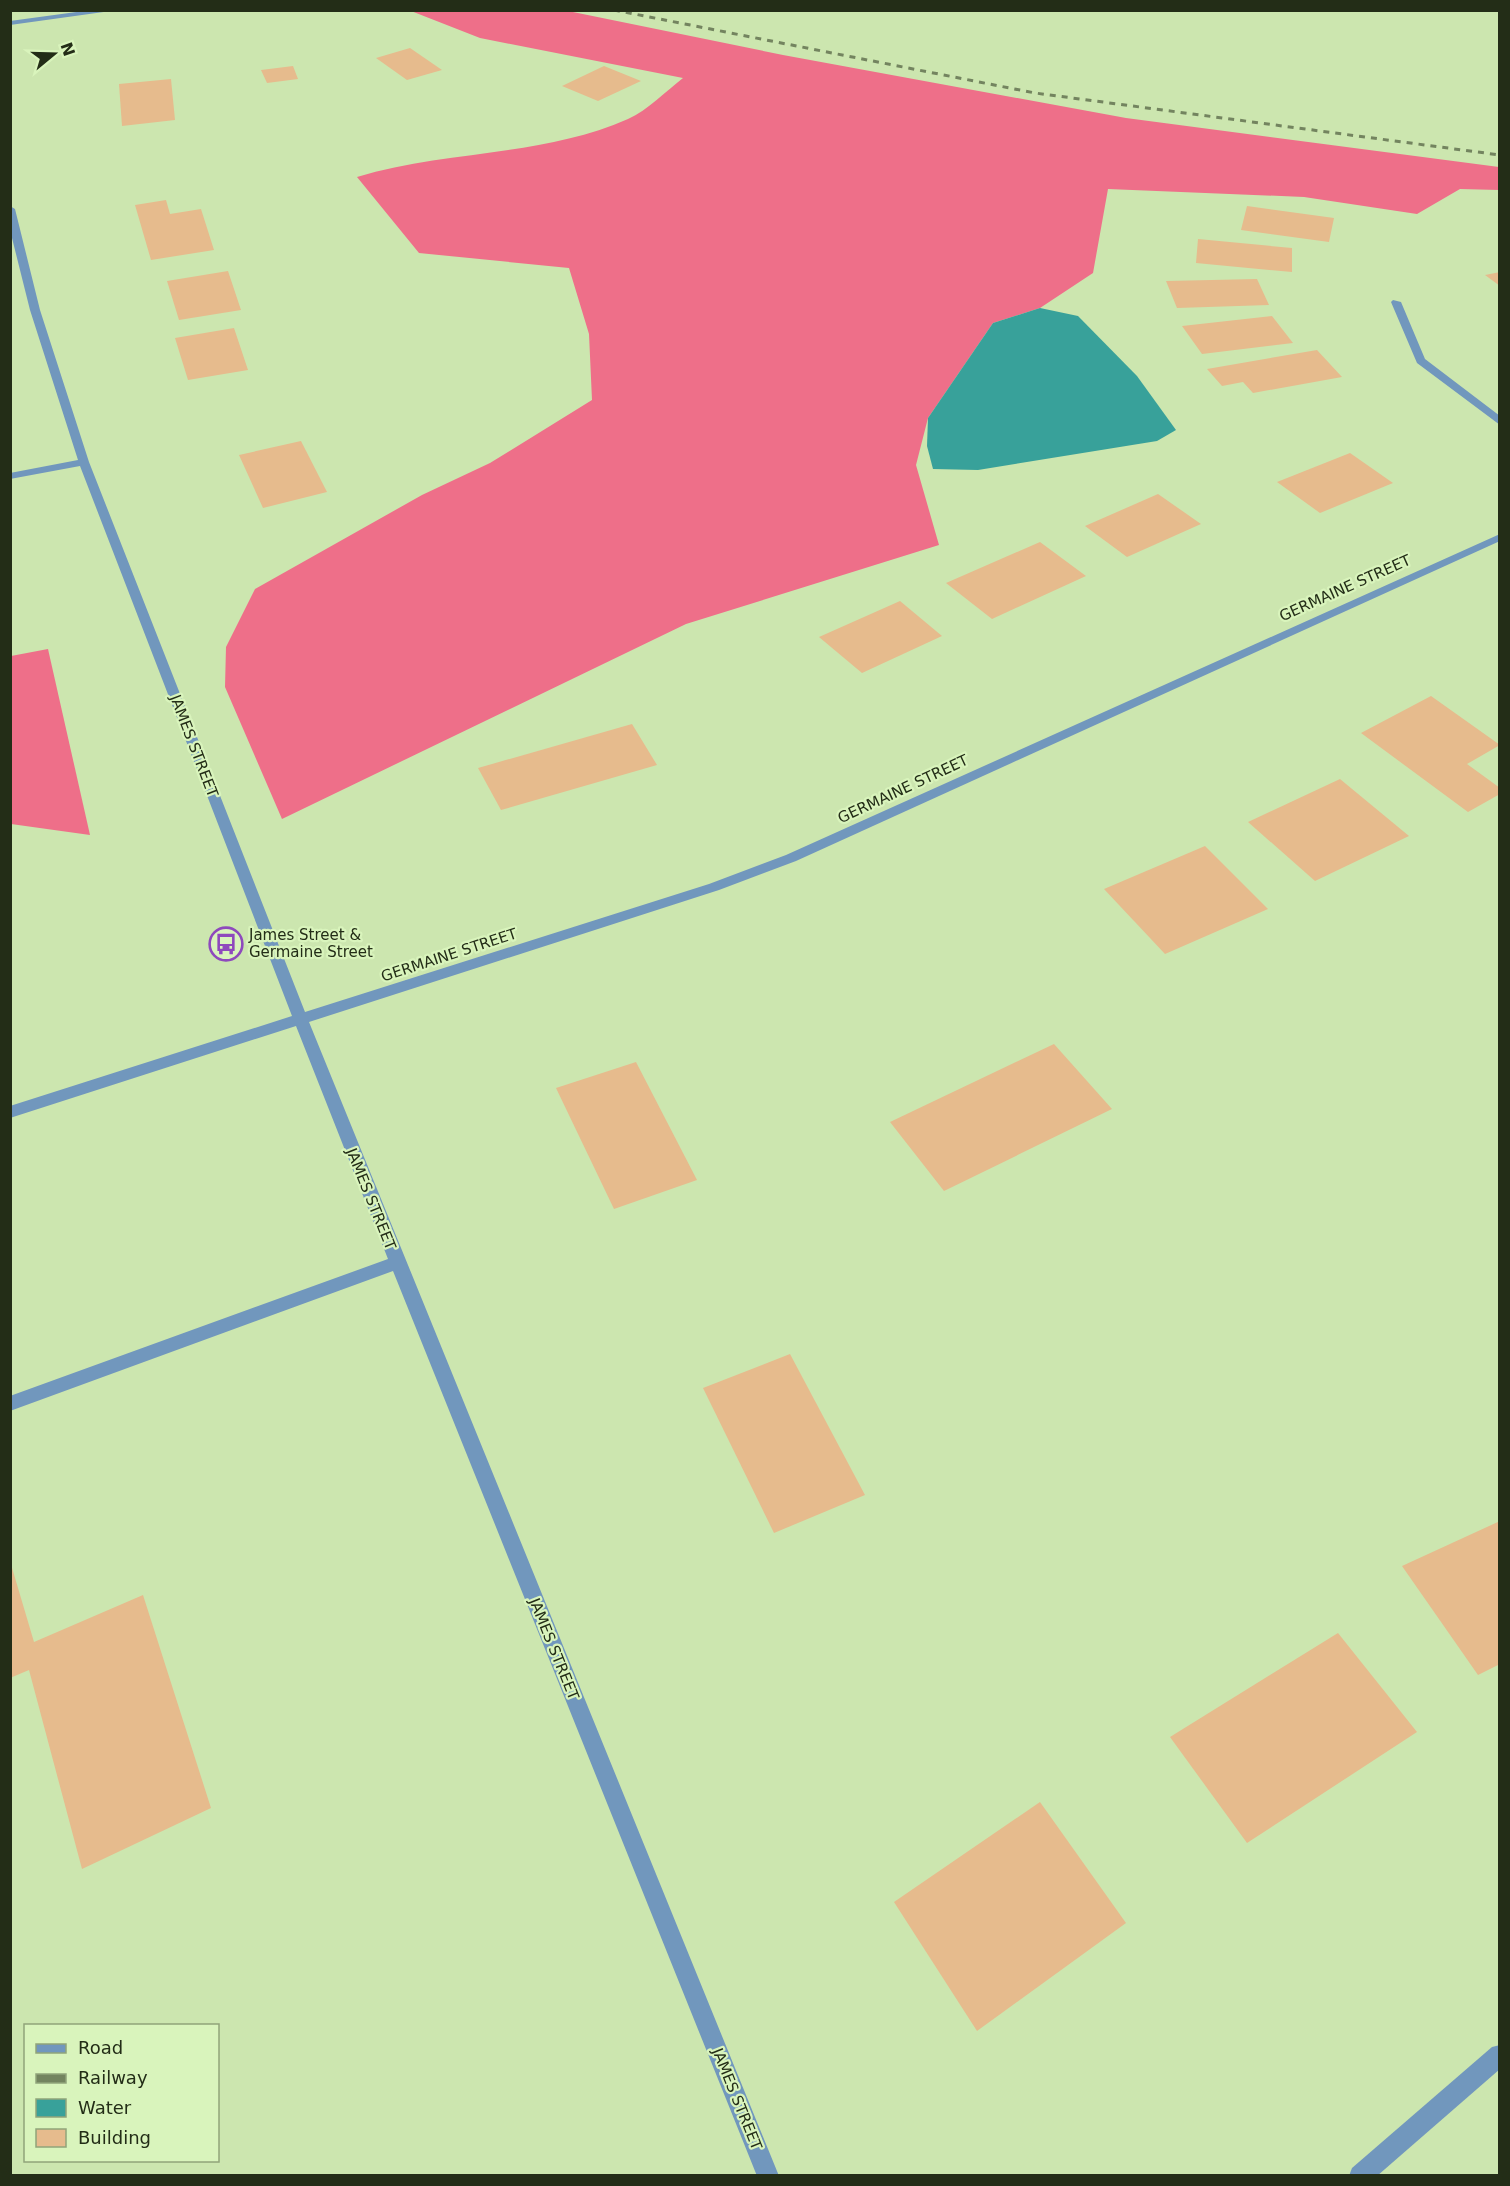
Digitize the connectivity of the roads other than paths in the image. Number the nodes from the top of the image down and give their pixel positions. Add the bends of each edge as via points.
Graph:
1 (114, 10) edge
2 (10, 23) edge
3 (10, 209) edge
4 (1396, 302) dead end
5 (1500, 422) edge
6 (84, 462) junction
7 (10, 476) edge
8 (1500, 537) edge
9 (300, 1020) junction
10 (10, 1112) edge
11 (397, 1263) junction
12 (10, 1404) edge
13 (1500, 2055) edge
14 (768, 2175) edge
15 (1360, 2175) edge

1 - 2 street
3 - 6 street, JAMES STREET via 36,310
4 - 5 street via 1420,361
6 - 7 street
6 - 9 street, JAMES STREET
8 - 9 street, GERMAINE STREET via 791,858 714,887
9 - 10 street, GERMAINE STREET
9 - 11 street, JAMES STREET
11 - 12 street
11 - 14 street, JAMES STREET
13 - 15 street

